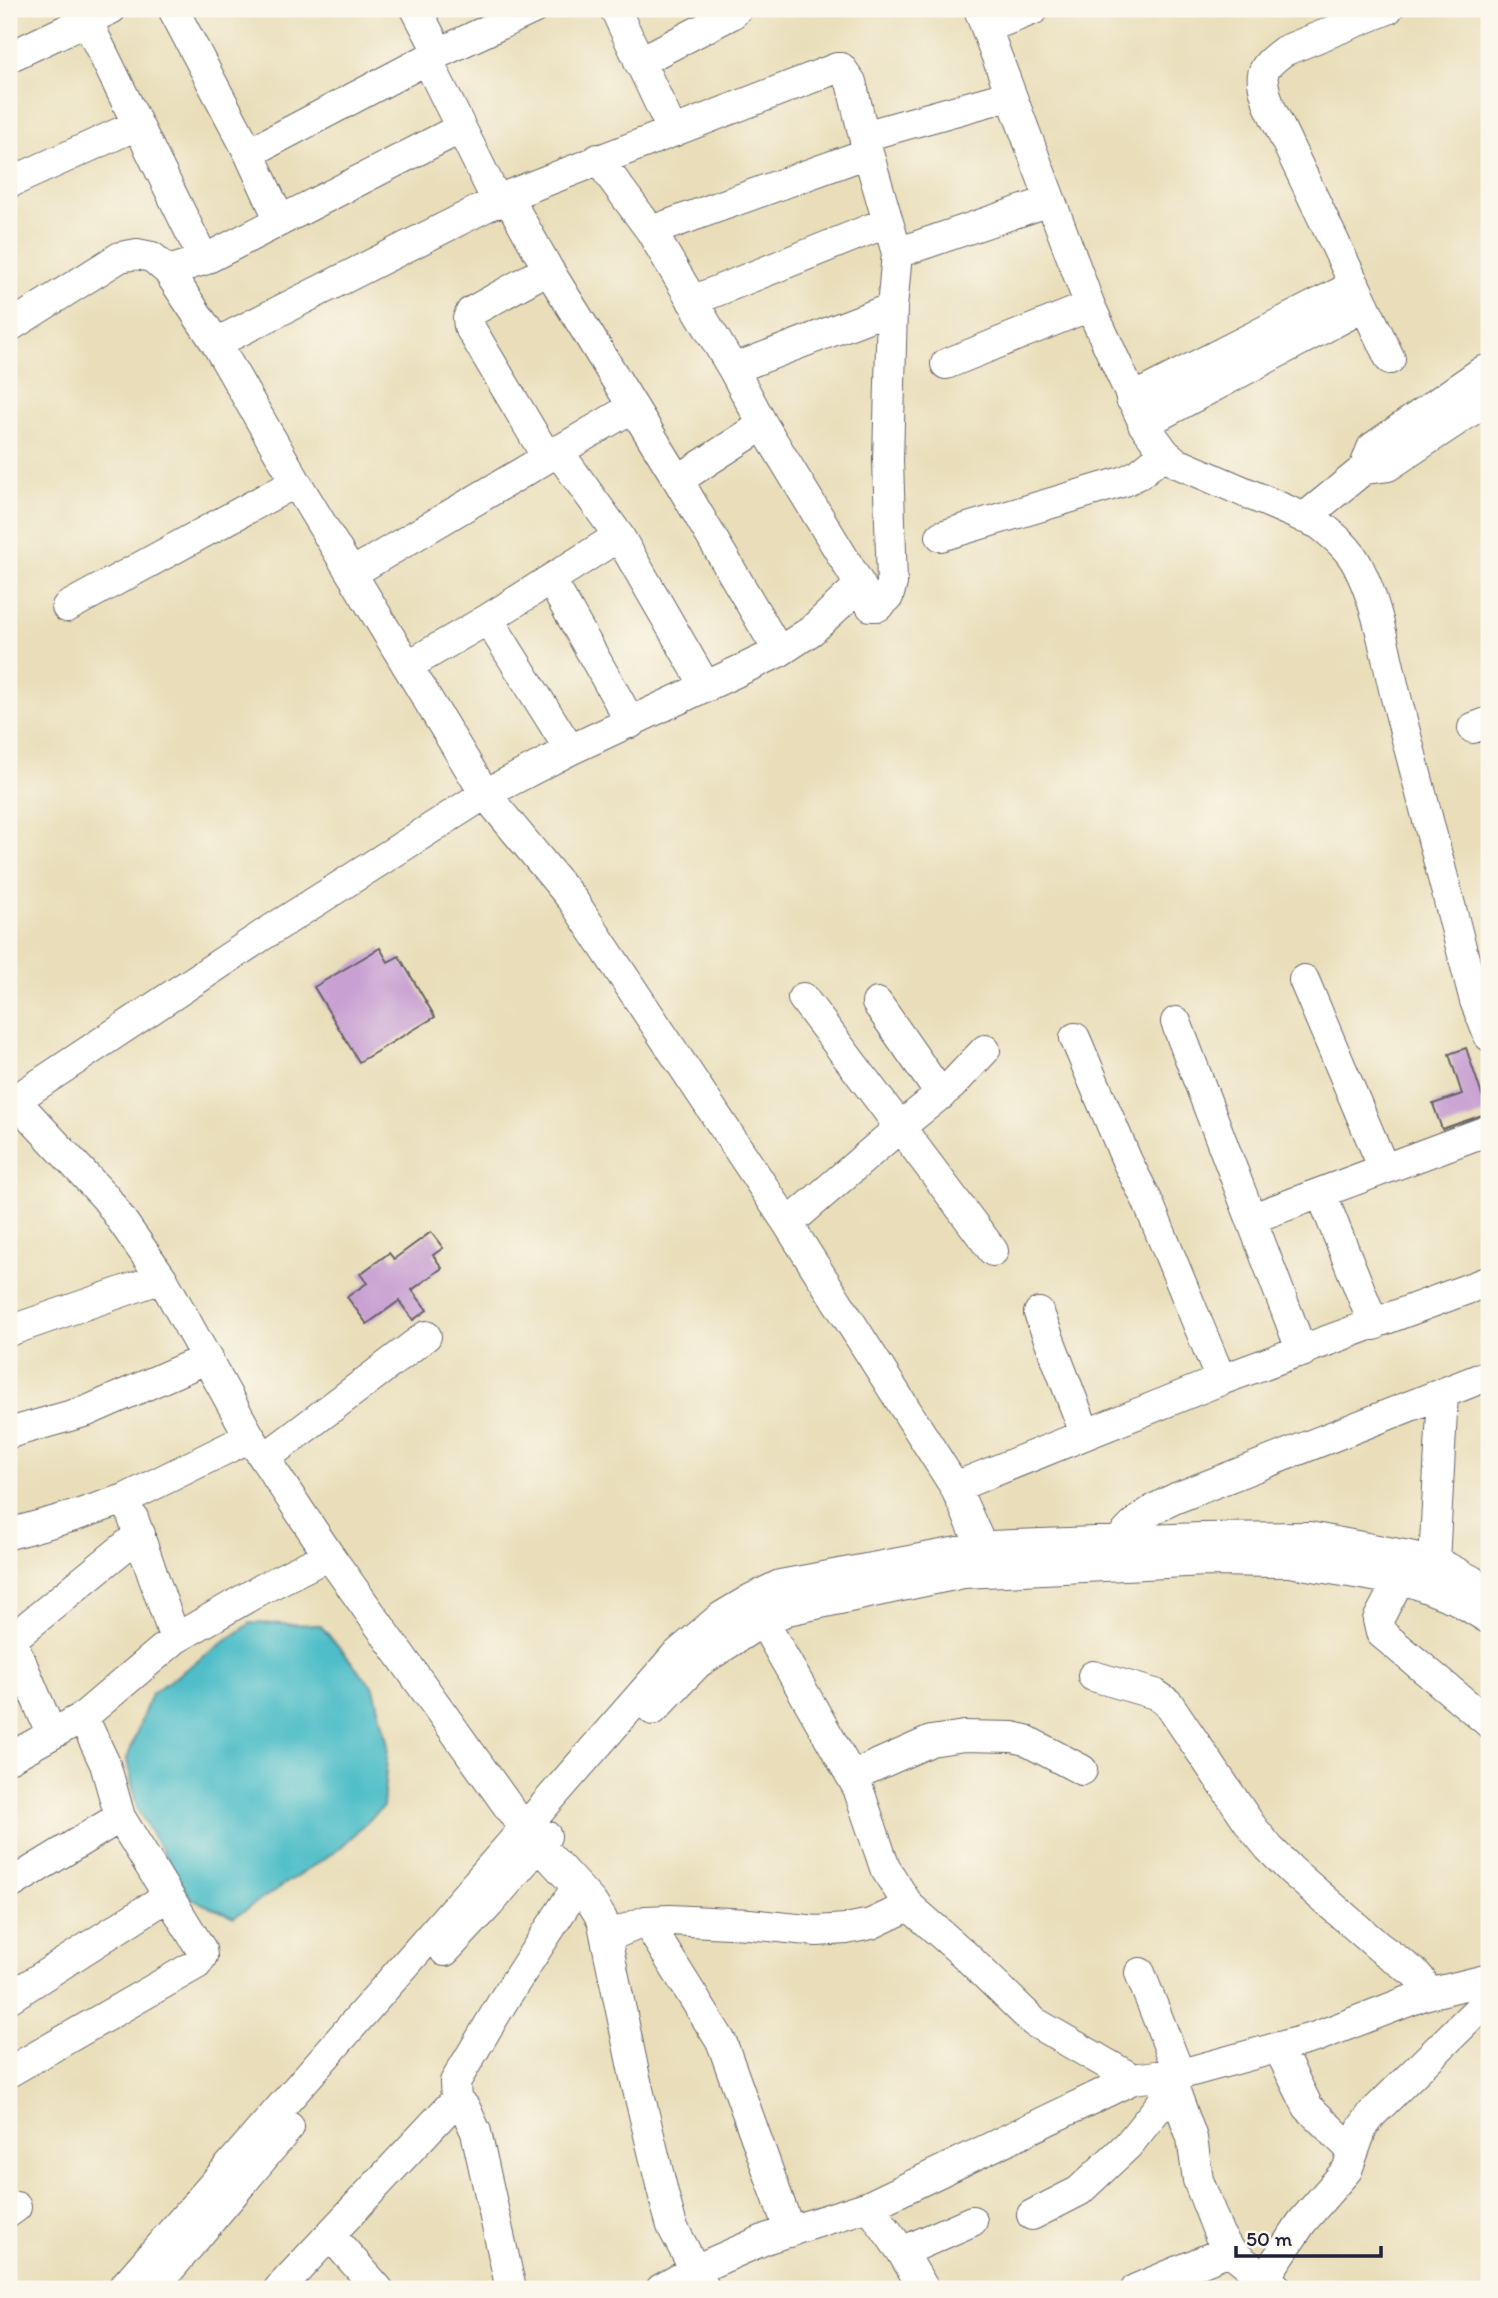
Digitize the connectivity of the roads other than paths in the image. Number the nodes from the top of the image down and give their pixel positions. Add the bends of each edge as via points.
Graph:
1 (173, 9) edge
2 (416, 9) edge
3 (615, 9) edge
4 (737, 9) edge
5 (1034, 9) edge
6 (1388, 9) edge
7 (515, 13) edge
8 (99, 15) edge
9 (983, 18) edge
10 (433, 56) junction
11 (9, 57) edge
12 (639, 62) junction
13 (1011, 95) junction
14 (137, 125) junction
15 (461, 128) junction
16 (673, 132) junction
17 (866, 144) junction
18 (248, 153) junction
19 (598, 159) junction
20 (9, 183) edge
21 (503, 200) junction
22 (1050, 201) junction
23 (280, 221) junction
24 (888, 222) junction
25 (651, 231) junction
26 (897, 253) junction
27 (204, 260) junction
28 (548, 269) junction
29 (168, 271) junction
30 (1360, 296) junction
31 (692, 301) junction
32 (1090, 306) junction
33 (892, 308) junction
34 (9, 327) edge
35 (216, 343) junction
36 (1390, 359) dead end
37 (946, 364) dead end
38 (733, 369) junction
39 (1489, 370) edge
40 (1489, 399) edge
41 (633, 407) junction
42 (1137, 411) junction
43 (763, 425) junction
44 (1165, 453) junction
45 (552, 454) junction
46 (1364, 469) junction
47 (678, 480) junction
48 (296, 482) junction
49 (1304, 518) junction
50 (619, 536) junction
51 (941, 536) dead end
52 (352, 573) junction
53 (551, 580) junction
54 (860, 584) junction
55 (67, 607) dead end
56 (488, 619) junction
57 (779, 652) junction
58 (409, 665) junction
59 (706, 687) junction
60 (631, 723) junction
61 (570, 750) junction
62 (485, 794) junction
63 (1304, 980) dead end
64 (803, 998) dead end
65 (877, 1003) dead end
66 (1176, 1022) dead end
67 (1489, 1036) edge
68 (1075, 1038) dead end
69 (985, 1050) dead end
70 (941, 1095) junction
71 (12, 1097) edge
72 (900, 1127) junction
73 (1489, 1130) edge
74 (1384, 1169) junction
75 (1321, 1193) junction
76 (1253, 1218) junction
77 (788, 1224) junction
78 (993, 1251) dead end
79 (162, 1278) junction
80 (1489, 1281) edge
81 (1039, 1314) dead end
82 (1374, 1325) junction
83 (9, 1331) edge
84 (426, 1336) dead end
85 (1303, 1352) junction
86 (208, 1359) junction
87 (1489, 1376) edge
88 (1221, 1380) junction
89 (1443, 1393) junction
90 (9, 1433) edge
91 (1085, 1433) junction
92 (258, 1448) junction
93 (955, 1487) junction
94 (125, 1499) junction
95 (9, 1534) edge
96 (140, 1534) junction
97 (1119, 1541) junction
98 (329, 1555) junction
99 (984, 1559) junction
100 (1434, 1575) junction
101 (1399, 1580) junction
102 (1489, 1590) edge
103 (1489, 1619) edge
104 (764, 1623) junction
105 (11, 1636) edge
106 (175, 1639) junction
107 (1093, 1676) dead end
108 (19, 1684) edge
109 (83, 1717) junction
110 (1489, 1723) edge
111 (51, 1733) junction
112 (9, 1758) edge
113 (1082, 1770) dead end
114 (852, 1776) junction
115 (120, 1817) junction
116 (532, 1837) junction
117 (9, 1885) edge
118 (576, 1888) junction
119 (168, 1896) junction
120 (909, 1906) junction
121 (646, 1921) junction
122 (607, 1937) junction
123 (1140, 1973) dead end
124 (1489, 1979) edge
125 (1424, 1995) junction
126 (9, 1998) edge
127 (1489, 1999) edge
128 (1278, 2048) junction
129 (9, 2072) edge
130 (1175, 2077) junction
131 (1133, 2079) junction
132 (456, 2100) junction
133 (1353, 2151) junction
134 (869, 2206) junction
135 (1032, 2215) dead end
136 (972, 2221) dead end
137 (790, 2232) junction
138 (330, 2235) junction
139 (1229, 2250) junction
140 (902, 2252) junction
141 (700, 2280) edge
142 (1266, 2285) edge
143 (122, 2289) edge
144 (153, 2289) edge
145 (279, 2289) edge
146 (378, 2289) edge
147 (511, 2289) edge
148 (660, 2289) edge
149 (924, 2289) edge
150 (1136, 2289) edge

1 - 18 street
2 - 10 street
3 - 12 street
4 - 12 street
5 - 9 street
6 - 30 street via 1284,51 1263,71 1269,105
7 - 10 street
8 - 11 street
8 - 14 street
9 - 13 street
10 - 15 street
10 - 18 street
12 - 16 street
13 - 17 street
13 - 22 street
14 - 20 street
14 - 27 street
15 - 21 street
15 - 23 street
16 - 17 street via 841,68 851,82
16 - 19 street
17 - 24 street
17 - 25 street
18 - 23 street
19 - 21 street
19 - 25 street
21 - 28 street
21 - 35 street
22 - 26 street
22 - 32 street
23 - 27 street
24 - 26 street
24 - 31 street
25 - 31 street
26 - 33 street
27 - 29 street
28 - 41 street
28 - 45 street via 471,312 468,319
29 - 34 street via 152,257 120,257
29 - 35 street
30 - 36 street
30 - 42 street
31 - 38 street
32 - 37 street
32 - 42 street
33 - 38 street
33 - 54 street via 888,460 892,583 888,597 878,606 866,601
35 - 48 street
38 - 43 street
39 - 46 street via 1372,448
40 - 46 street via 1388,466
41 - 45 street
41 - 47 street
42 - 44 street
43 - 47 street
43 - 54 street
44 - 49 street via 1194,472
44 - 51 street via 1125,481
45 - 50 street
45 - 52 street
46 - 49 street
47 - 57 street
48 - 52 street
48 - 55 street
49 - 67 street via 1319,524 1350,552 1363,578 1475,1000
50 - 53 street
50 - 59 street
52 - 58 street
53 - 56 street
53 - 60 street
54 - 57 street via 811,632
56 - 58 street
56 - 61 street
57 - 59 street
58 - 62 street
59 - 60 street
60 - 61 street
61 - 62 street
62 - 71 street
62 - 77 street via 572,899
63 - 74 street
64 - 72 street
65 - 70 street
66 - 76 street
68 - 88 street
69 - 70 street
70 - 72 street
71 - 79 street via 106,1198
72 - 77 street
72 - 78 street
73 - 74 street
74 - 75 street
75 - 76 street
75 - 82 street
76 - 85 street
77 - 93 street
79 - 83 street
79 - 86 street
80 - 82 street
81 - 91 street
82 - 85 street
84 - 92 street
85 - 88 street
86 - 90 street via 87,1412
86 - 92 street
87 - 89 street
88 - 91 street
89 - 97 street via 1176,1498 1134,1522
89 - 100 street
91 - 93 street
92 - 94 street
92 - 98 street
93 - 99 street
94 - 95 street
94 - 96 street
96 - 105 street
96 - 106 street
97 - 99 street
97 - 100 street via 1309,1537
98 - 106 street
98 - 116 street
99 - 101 street via 1289,1562
99 - 104 street via 963,1573 787,1611
99 - 116 street via 780,1585 721,1617 674,1657
100 - 101 street
100 - 102 street
100 - 103 street
101 - 110 street via 1378,1620 1381,1633
104 - 114 street
104 - 116 street via 698,1663
105 - 108 street
106 - 109 street
107 - 125 street via 1155,1694 1168,1703 1269,1848 1379,1947 1415,1973
108 - 111 street
109 - 111 street
109 - 115 street via 105,1764
111 - 112 street
113 - 114 street via 1025,1740 964,1736 931,1741
114 - 120 street via 885,1868
115 - 117 street
115 - 119 street
116 - 118 street
116 - 143 street
116 - 144 street via 489,1903 380,2020
118 - 122 street via 592,1903
118 - 132 street via 455,2082
119 - 126 street
119 - 129 street via 201,1949 197,1965
120 - 121 street via 871,1924 817,1931
120 - 131 street via 1034,2022
121 - 122 street
121 - 137 street via 722,2043
122 - 141 street via 634,2073 672,2226
123 - 130 street
124 - 125 street
125 - 128 street
127 - 133 street via 1371,2114
128 - 130 street
128 - 133 street via 1308,2107
130 - 131 street
130 - 135 street via 1161,2104 1128,2145 1079,2191
130 - 139 street via 1198,2180
131 - 134 street
132 - 138 street
132 - 147 street via 476,2132
133 - 142 street via 1347,2170 1302,2222
134 - 137 street
134 - 140 street
136 - 140 street
137 - 141 street via 768,2238
138 - 145 street
138 - 146 street
139 - 142 street
139 - 150 street
140 - 149 street
141 - 148 street

